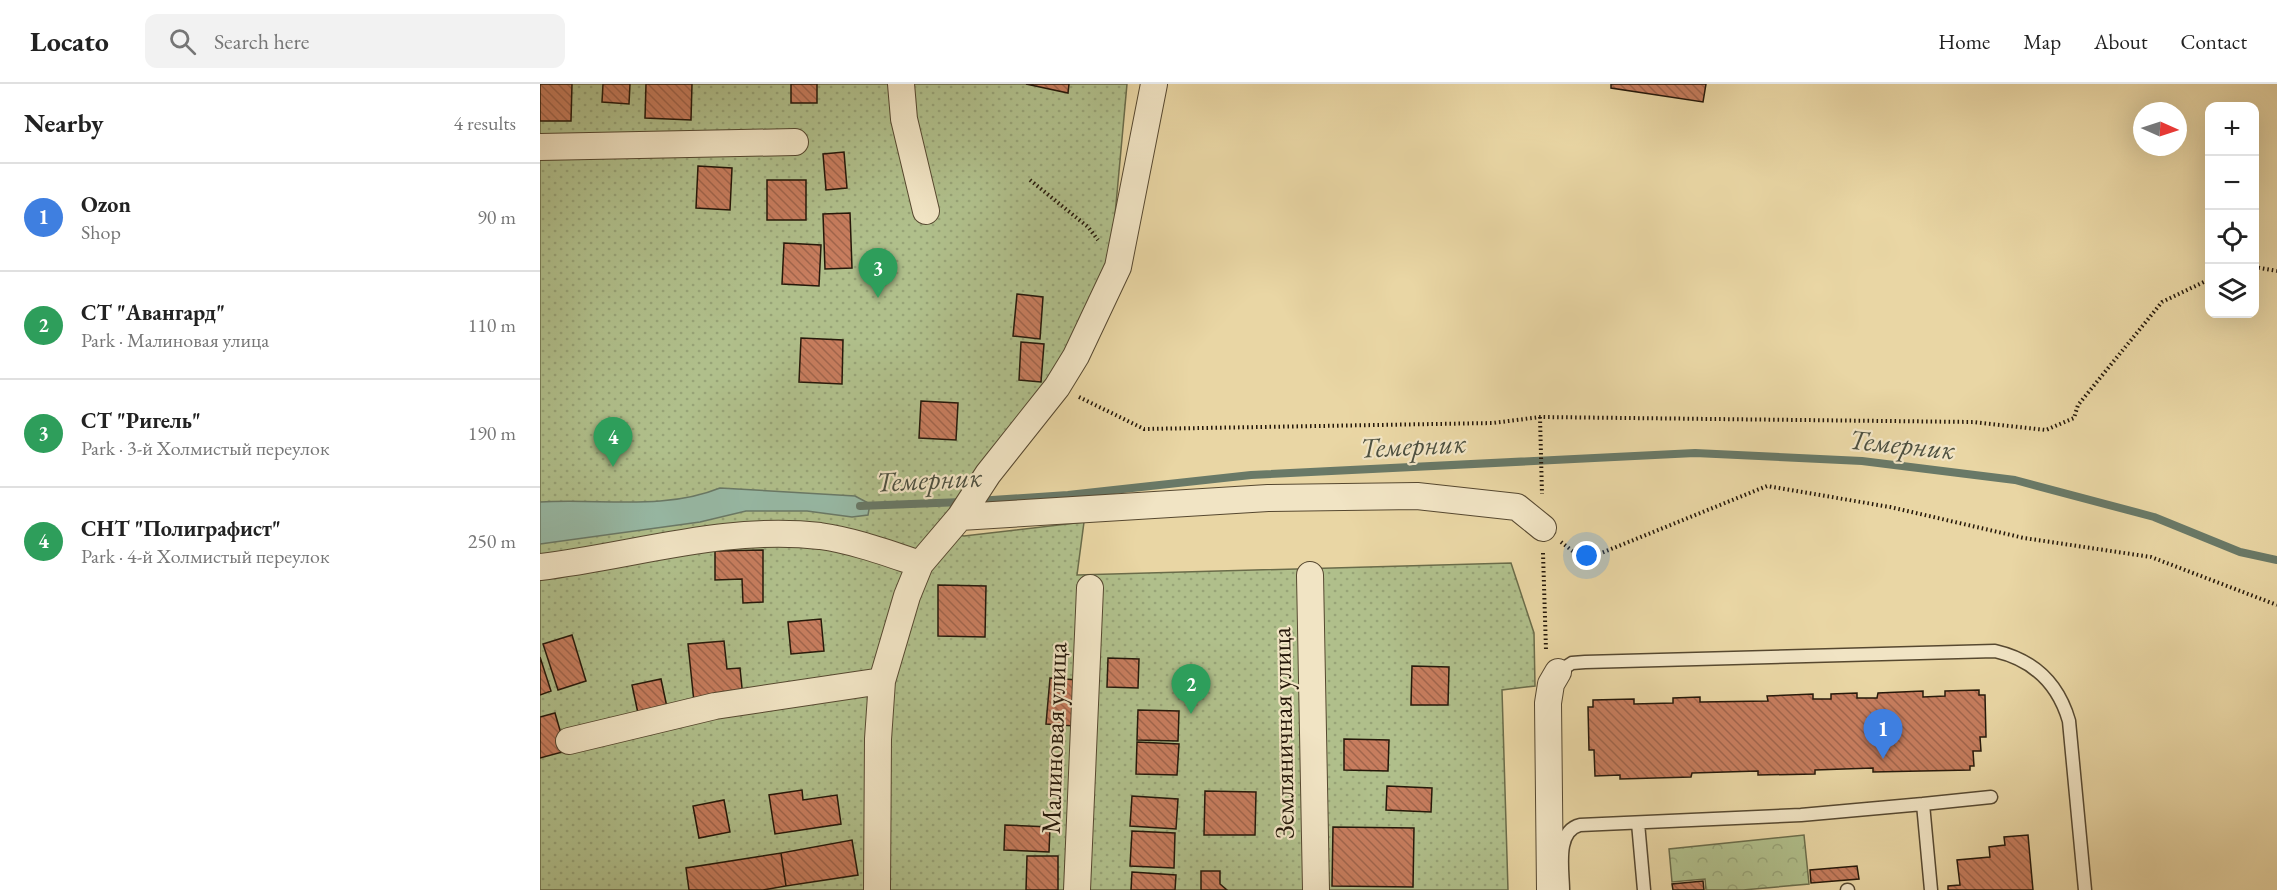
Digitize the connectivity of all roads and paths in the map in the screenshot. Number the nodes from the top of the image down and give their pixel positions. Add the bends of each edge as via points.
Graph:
1 (901, 84) edge
2 (1154, 84) edge
3 (795, 142) dead end
4 (540, 147) edge
5 (1030, 180) dead end
6 (926, 211) dead end
7 (1118, 267) junction
8 (2259, 268) edge
9 (2277, 271) edge
10 (2205, 281) edge
11 (1057, 387) junction
12 (1540, 417) junction
13 (1542, 479) dead end
14 (960, 517) junction
15 (1543, 528) junction
16 (920, 564) junction
17 (540, 567) edge
18 (1310, 575) dead end
19 (1090, 588) dead end
20 (2277, 605) edge
21 (1553, 664) junction
22 (882, 681) junction
23 (569, 741) dead end
24 (1990, 797) dead end
25 (1923, 804) junction
26 (1638, 823) junction
27 (876, 890) edge
28 (1077, 890) edge
29 (1316, 890) edge
30 (1550, 890) edge
31 (1563, 890) edge
32 (1644, 890) edge
33 (1931, 890) edge
34 (2085, 890) edge

1 - 6 street via 904,119
2 - 7 street
3 - 4 street
5 - 7 path via 1088,227
7 - 11 street
8 - 9 path
10 - 12 path via 2162,302 2078,405 2074,418 2046,430 1973,422
11 - 12 path via 1144,429 1493,423
11 - 14 street via 988,474
12 - 13 path
14 - 15 street via 1268,498 1417,496 1517,507
14 - 16 street
15 - 20 path via 1584,560 1767,486 1890,507 2024,538 2151,557
15 - 21 path
16 - 17 street via 863,544 819,536 765,534 699,539
16 - 22 street
18 - 29 street, Земляничная улица
19 - 28 street, Малиновая улица
21 - 30 street via 1548,703
21 - 34 lane via 1995,651 2012,655 2041,672 2065,707
22 - 23 street via 715,706
22 - 27 street
24 - 25 lane
25 - 26 lane
25 - 33 lane
26 - 31 lane via 1580,825 1571,830 1563,844
26 - 32 lane

